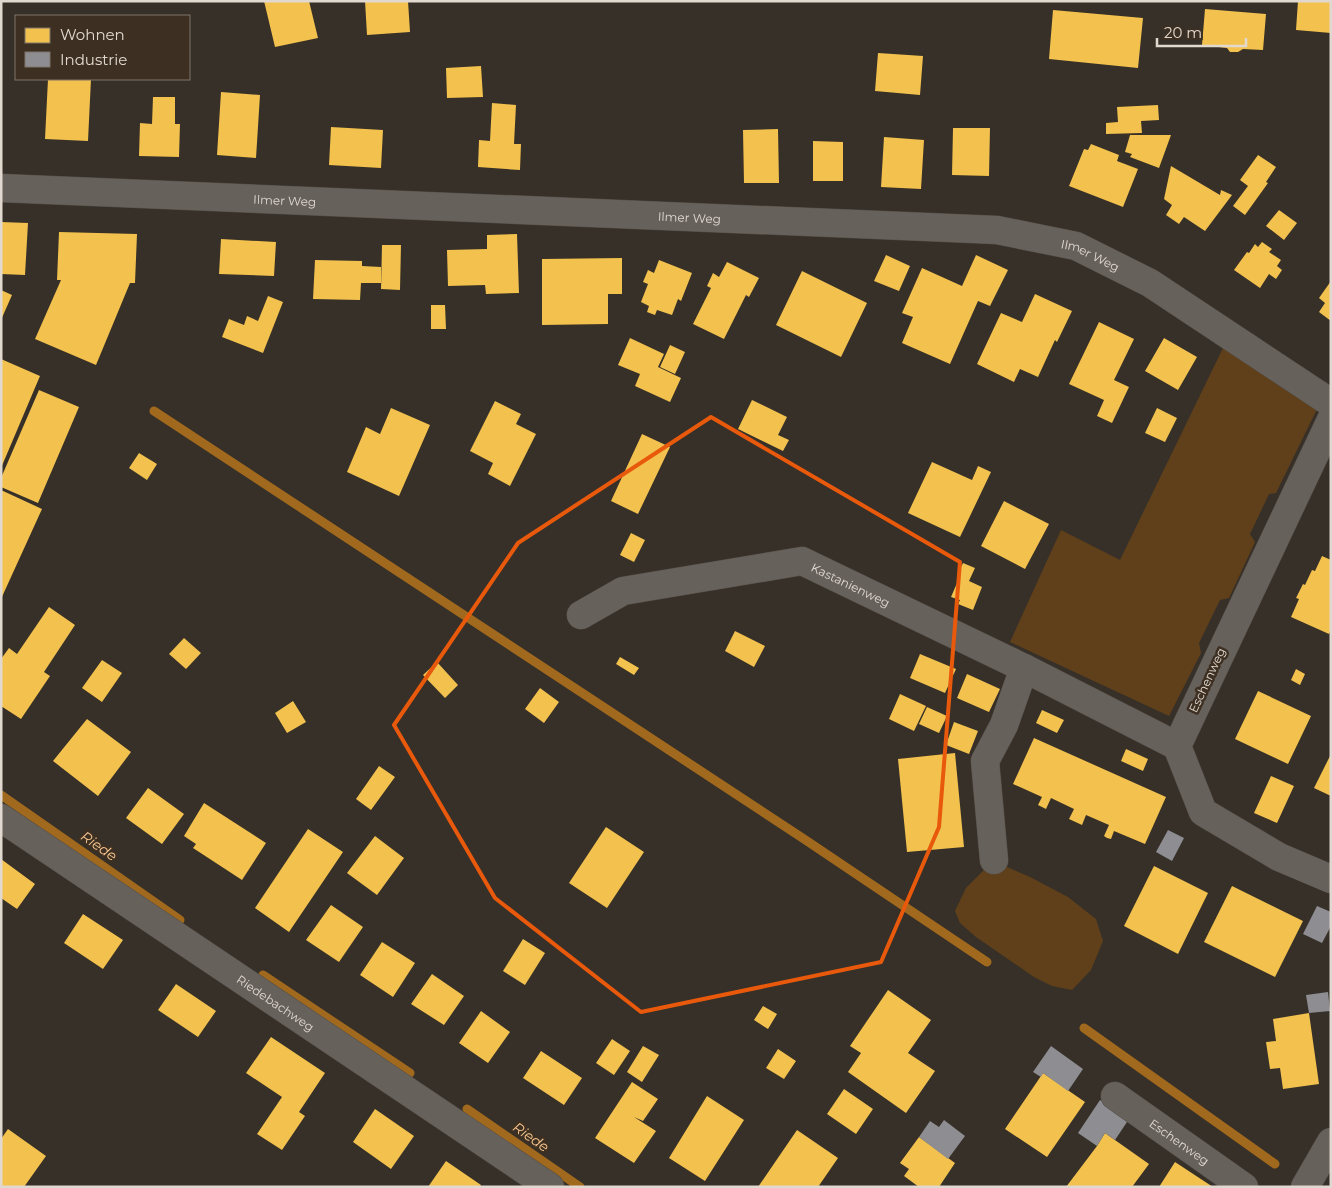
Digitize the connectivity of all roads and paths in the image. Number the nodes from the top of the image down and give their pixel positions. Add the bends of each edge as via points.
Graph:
1 (1, 188) edge
2 (1331, 403) edge
3 (1331, 420) edge
4 (581, 615) dead end
5 (1024, 668) junction
6 (1177, 746) junction
7 (1, 818) edge
8 (994, 860) dead end
9 (1331, 879) edge
10 (1115, 1096) dead end
11 (1331, 1142) edge
12 (550, 1187) edge
13 (1244, 1187) edge
14 (1305, 1187) edge

1 - 2 street, Ilmer Weg via 997,230 1076,246 1150,283
3 - 6 street, Eschenweg
4 - 5 street, Kastanienweg via 623,591 802,561
5 - 6 street, Kastanienweg
5 - 8 street via 1004,725 985,761
6 - 9 street via 1203,812 1279,857
7 - 12 street, Riedebachweg
10 - 13 street, Eschenweg
11 - 14 street

